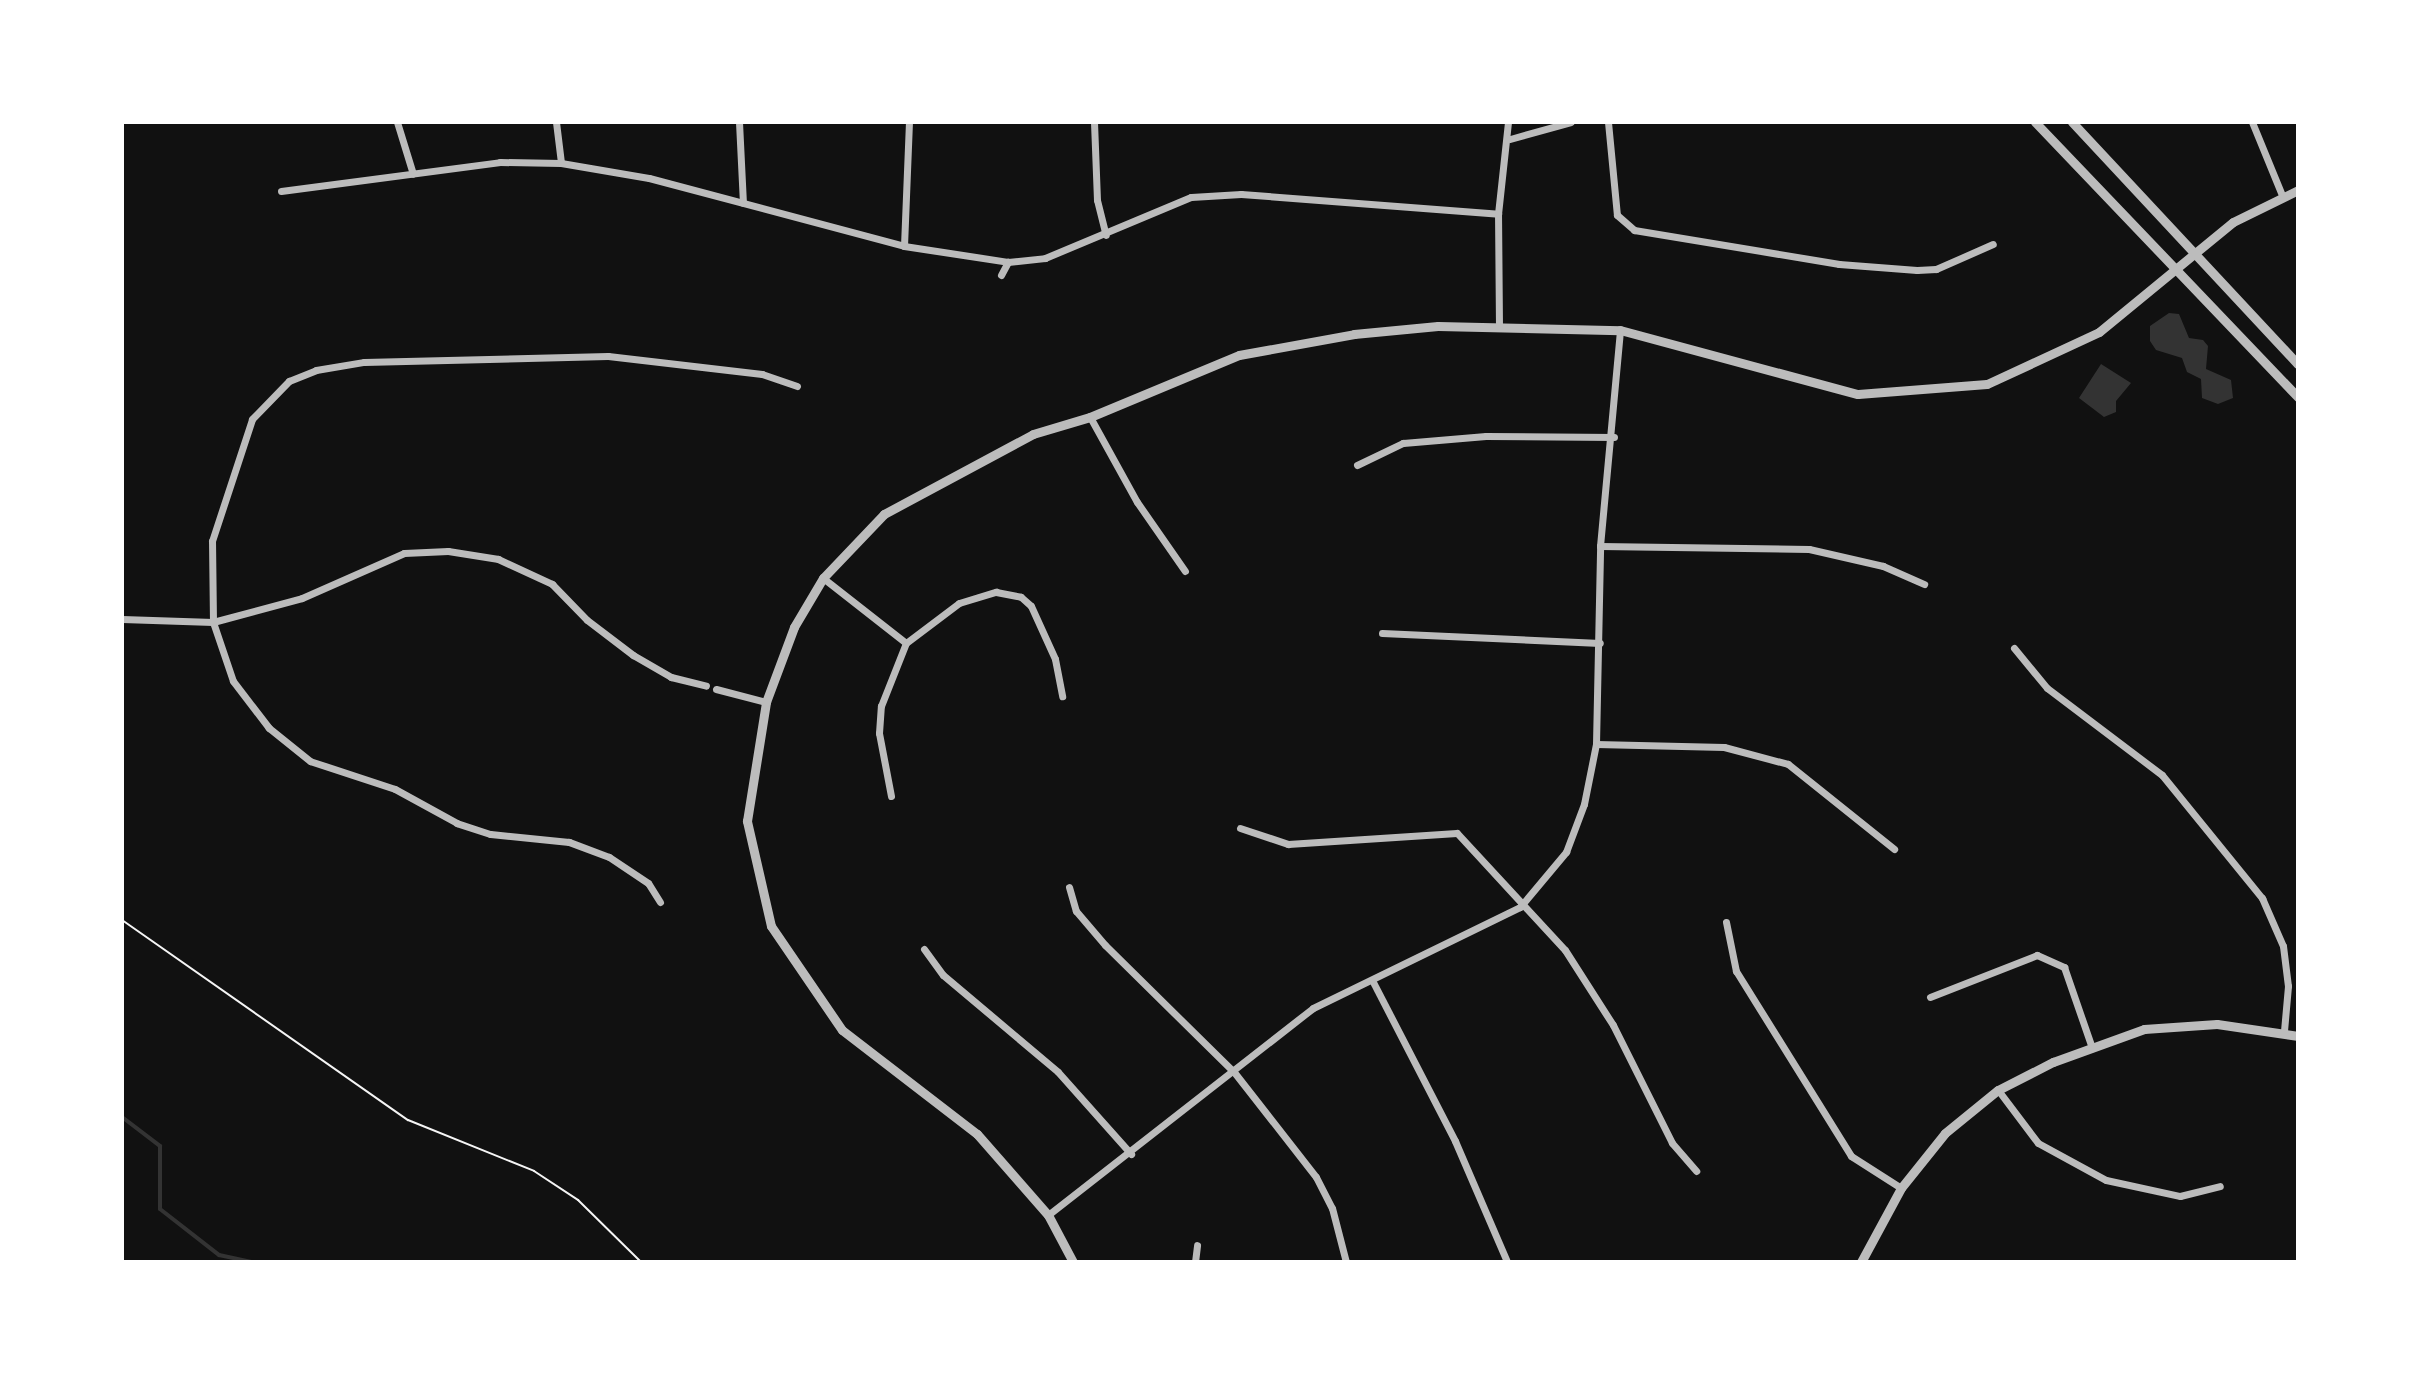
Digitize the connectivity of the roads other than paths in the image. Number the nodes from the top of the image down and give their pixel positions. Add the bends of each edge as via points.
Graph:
1 (397, 122) edge
2 (556, 122) edge
3 (739, 122) edge
4 (909, 122) edge
5 (1094, 122) edge
6 (1508, 122) edge
7 (1571, 122) edge
8 (1608, 122) edge
9 (2035, 122) edge
10 (2072, 122) edge
11 (2252, 122) edge
12 (1510, 139) junction
13 (561, 163) junction
14 (413, 174) junction
15 (2298, 190) edge
16 (281, 191) dead end
17 (2282, 195) junction
18 (743, 203) junction
19 (1498, 214) junction
20 (1106, 235) junction
21 (1993, 244) dead end
22 (904, 246) junction
23 (2193, 252) junction
24 (1008, 262) junction
25 (2172, 267) junction
26 (1001, 275) dead end
27 (1499, 326) junction
28 (1620, 330) junction
29 (2298, 364) edge
30 (797, 386) dead end
31 (2298, 397) edge
32 (1090, 417) junction
33 (1614, 437) junction
34 (1357, 465) dead end
35 (1600, 546) junction
36 (1185, 571) dead end
37 (823, 578) junction
38 (1924, 584) dead end
39 (122, 619) edge
40 (213, 622) junction
41 (1382, 633) dead end
42 (906, 643) junction
43 (1600, 643) junction
44 (2014, 648) dead end
45 (706, 686) dead end
46 (716, 689) dead end
47 (1062, 696) dead end
48 (766, 702) junction
49 (1596, 744) junction
50 (891, 796) dead end
51 (1240, 828) dead end
52 (1894, 849) dead end
53 (1069, 887) dead end
54 (660, 902) dead end
55 (1520, 907) junction
56 (1726, 922) dead end
57 (924, 949) dead end
58 (1372, 980) junction
59 (1930, 997) dead end
60 (2284, 1031) junction
61 (2298, 1036) edge
62 (2092, 1048) junction
63 (1234, 1072) junction
64 (1998, 1090) junction
65 (1131, 1154) junction
66 (1696, 1171) dead end
67 (2220, 1186) dead end
68 (1901, 1188) junction
69 (1048, 1215) junction
70 (1197, 1245) dead end
71 (1073, 1262) edge
72 (1195, 1262) edge
73 (1346, 1262) edge
74 (1507, 1262) edge
75 (1861, 1262) edge

1 - 14 street
2 - 13 street
3 - 18 street
4 - 22 street
5 - 20 street via 1097,200
6 - 12 street
7 - 12 street
8 - 21 street via 1617,215 1634,230 1839,264 1917,270 1936,269
9 - 25 street
10 - 23 street
11 - 17 street
12 - 19 street
13 - 14 street via 500,162
13 - 18 street via 649,178
14 - 16 street
15 - 17 street
17 - 23 street
18 - 22 street
19 - 20 street via 1216,195 1191,197
19 - 27 street
20 - 24 street via 1045,258
22 - 24 street
23 - 25 street
23 - 29 street
24 - 26 street
25 - 28 street via 2099,332 1987,384 1858,394
25 - 31 street
27 - 28 street
27 - 32 street via 1354,334 1239,355
28 - 33 street
30 - 40 street via 762,374 608,356 364,362 316,370 289,381 252,419 212,541
32 - 36 street via 1137,502
32 - 37 street via 1033,434 884,514
33 - 34 street via 1486,436 1403,443
33 - 35 street
35 - 38 street via 1809,549 1883,566
35 - 43 street
37 - 42 street
37 - 48 street via 794,627
39 - 40 street
40 - 45 street via 302,598 404,553 448,551 498,559 552,584 587,620 633,655 671,677
40 - 54 street via 233,681 269,728 310,761 395,789 457,823 490,834 569,842 609,857 648,883
41 - 43 street
42 - 47 street via 978,594 1021,597 1051,647
42 - 50 street via 881,706 879,733
43 - 49 street
44 - 60 street via 2047,688 2162,775 2262,898 2283,946 2288,986
46 - 48 street
48 - 69 street via 747,821 771,926 842,1030 977,1134
49 - 52 street via 1724,747 1788,764
49 - 55 street via 1584,804 1566,852
51 - 55 street via 1288,844 1457,833
53 - 63 street via 1076,911 1105,945
55 - 58 street
55 - 66 street via 1565,950 1613,1025 1672,1143
56 - 68 street via 1736,971 1851,1156
57 - 65 street via 943,975 1058,1072
58 - 63 street via 1313,1008
58 - 74 street via 1455,1141
59 - 62 street via 2037,955 2064,967
60 - 61 street
60 - 62 street via 2217,1024 2144,1029
62 - 64 street
63 - 65 street
63 - 73 street via 1316,1177 1332,1208
64 - 67 street via 2038,1143 2106,1180 2180,1196
64 - 68 street via 1945,1133
65 - 69 street
68 - 75 street
69 - 71 street
70 - 72 street

